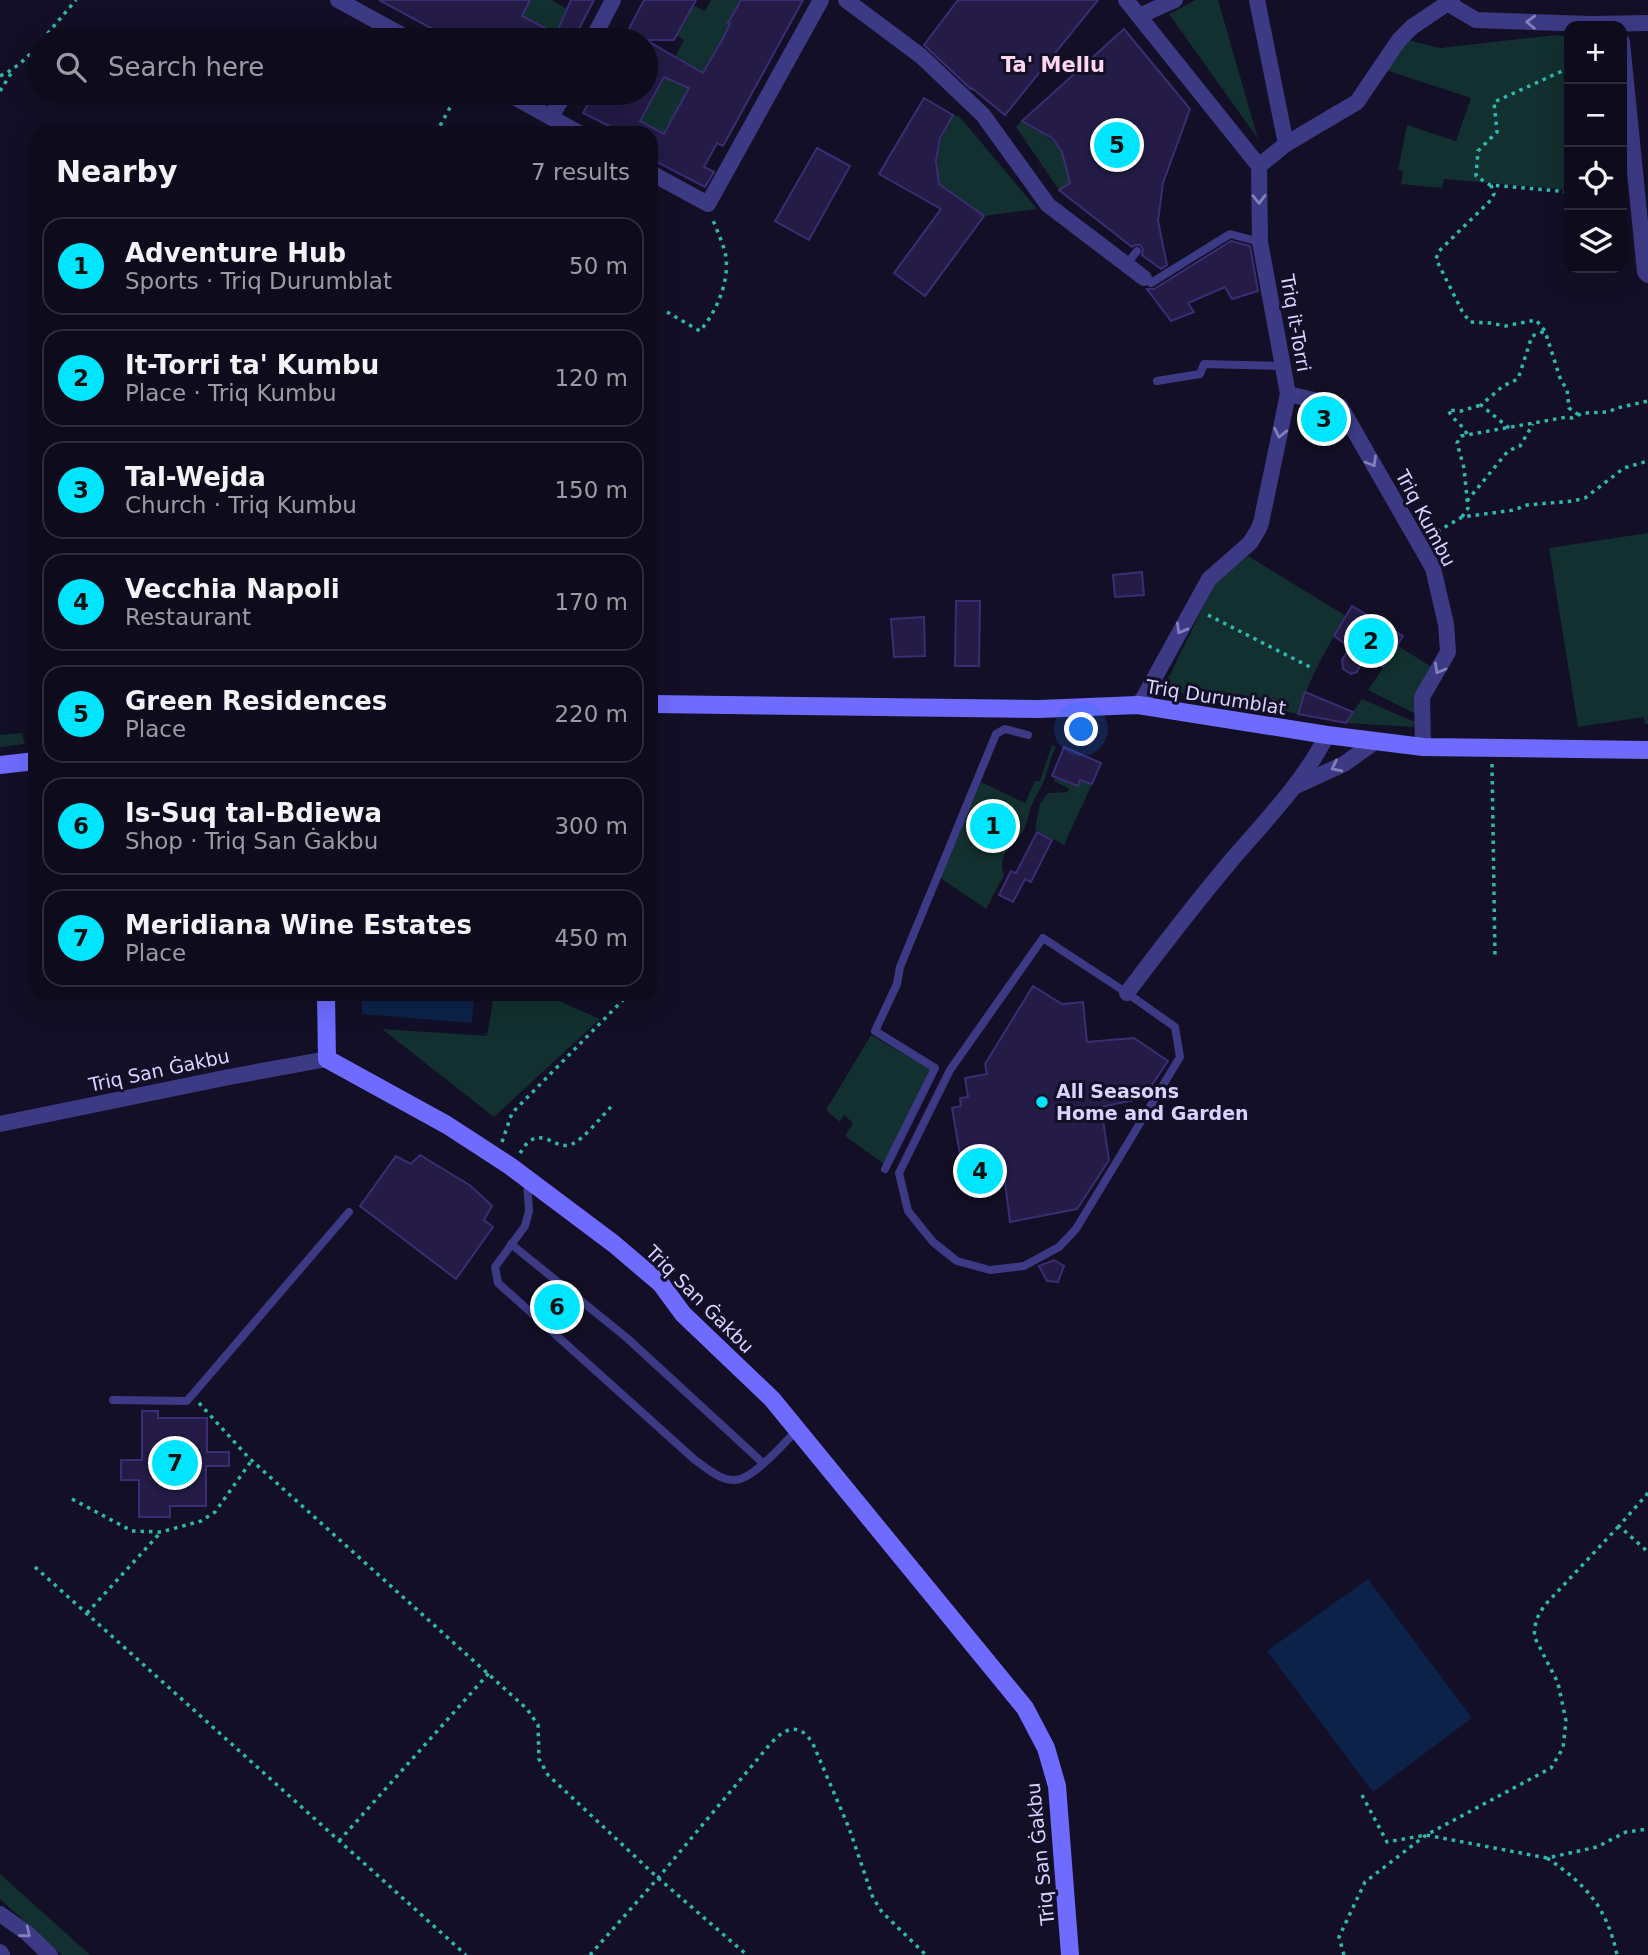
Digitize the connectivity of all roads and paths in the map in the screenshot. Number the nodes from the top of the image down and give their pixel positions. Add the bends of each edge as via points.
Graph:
1 (76, 0) edge
2 (338, 0) edge
3 (613, 0) edge
4 (821, 0) edge
5 (846, 0) edge
6 (1126, 0) edge
7 (1175, 0) edge
8 (1257, 0) edge
9 (1451, 2) edge
10 (1139, 16) junction
11 (1564, 23) edge
12 (1648, 23) edge
13 (1627, 24) edge
14 (53, 28) edge
15 (389, 28) edge
16 (598, 28) edge
17 (28, 58) edge
18 (13, 70) junction
19 (1564, 70) edge
20 (0, 76) edge
21 (1626, 84) edge
22 (0, 92) edge
23 (451, 105) edge
24 (529, 105) edge
25 (558, 105) edge
26 (551, 117) junction
27 (440, 126) edge
28 (567, 126) edge
29 (1286, 144) junction
30 (1259, 166) junction
31 (658, 177) edge
32 (1491, 185) junction
33 (1564, 192) edge
34 (708, 204) junction
35 (1260, 242) junction
36 (1137, 251) dead end
37 (1126, 265) junction
38 (1646, 274) edge
39 (1147, 281) joint
40 (667, 312) dead end
41 (1545, 331) junction
42 (1283, 366) junction
43 (1157, 381) dead end
44 (1288, 394) junction
45 (1648, 401) edge
46 (1481, 405) junction
47 (1580, 415) junction
48 (1533, 424) junction
49 (1509, 428) junction
50 (1467, 434) junction
51 (1648, 461) edge
52 (1467, 501) junction
53 (1462, 517) junction
54 (1415, 538) junction
55 (1194, 607) junction
56 (1310, 667) dead end
57 (658, 704) edge
58 (1138, 705) junction
59 (1028, 735) dead end
60 (1327, 735) junction
61 (1376, 741) junction
62 (1423, 747) junction
63 (1492, 748) junction
64 (1648, 750) edge
65 (28, 762) edge
66 (0, 765) edge
67 (1293, 787) junction
68 (1495, 957) dead end
69 (1126, 993) junction
70 (326, 1001) edge
71 (622, 1001) edge
72 (327, 1059) junction
73 (611, 1107) dead end
74 (0, 1124) edge
75 (503, 1162) junction
76 (885, 1169) dead end
77 (527, 1179) junction
78 (349, 1212) dead end
79 (511, 1244) junction
80 (191, 1396) junction
81 (113, 1400) dead end
82 (797, 1430) junction
83 (252, 1460) junction
84 (763, 1463) junction
85 (1648, 1493) edge
86 (72, 1499) dead end
87 (1619, 1526) junction
88 (161, 1532) junction
89 (1648, 1552) edge
90 (35, 1567) dead end
91 (87, 1613) junction
92 (489, 1673) junction
93 (1362, 1795) dead end
94 (1648, 1829) edge
95 (1426, 1835) junction
96 (339, 1840) junction
97 (1547, 1858) junction
98 (658, 1878) junction
99 (0, 1914) edge
100 (50, 1955) edge
101 (466, 1955) edge
102 (590, 1955) edge
103 (747, 1955) edge
104 (926, 1955) edge
105 (1070, 1955) edge
106 (1343, 1955) edge
107 (1618, 1955) edge

1 - 14 path
2 - 15 street
3 - 16 street
4 - 34 street
5 - 37 street via 921,56 983,115 1048,205
6 - 10 street
7 - 10 street
8 - 29 street
11 -> 9 street via 1476,20
9 - 29 street via 1399,40 1357,102
10 - 30 street
12 - 13 street
17 - 18 path
18 - 20 path
18 - 22 path
19 - 32 path via 1494,102 1497,132 1478,151 1476,176
21 - 38 street
23 - 27 path
24 - 26 street
25 - 26 street
26 - 28 street
29 - 30 street
30 -> 35 street, Triq it-Torri
31 - 34 street
32 - 33 path
32 - 41 path via 1491,200 1436,259 1470,322 1505,326 1536,320
34 - 40 path via 726,257 724,285 712,317 700,331
35 - 39 lane via 1230,233
35 - 42 street, Triq it-Torri
36 - 37 lane
37 - 39 street
41 - 46 path via 1532,336 1518,379
41 - 47 path via 1569,393 1569,408
42 - 43 lane via 1204,364 1200,374
42 - 44 street, Triq it-Torri
44 -> 54 street, Triq Kumbu via 1340,406
44 -> 55 street, Triq it-Torri via 1258,530 1250,543 1209,579
45 - 47 path
46 - 49 path
46 - 50 path via 1448,410
47 - 48 path
48 - 49 path
48 - 52 path via 1520,446 1508,451
49 - 50 path
50 - 52 path via 1457,443
51 - 53 path via 1623,468 1585,498
52 - 53 path
53 - 54 path via 1430,537
54 -> 62 street, Triq Kumbu via 1433,568 1448,652 1422,697
55 - 56 path
55 -> 58 street, Triq it-Torri
57 - 58 main road, Triq Durumblat via 1039,709
58 - 60 main road, Triq Durumblat
59 - 76 lane via 1005,729 996,734 874,1031 935,1068
60 - 61 main road, Triq Durumblat
60 - 67 street
61 - 62 main road, Triq Durumblat
61 -> 67 street via 1344,764
62 - 63 main road, Triq Durumblat
63 - 64 main road, Triq Durumblat
63 - 68 path
65 - 66 main road
67 - 69 street
69 - 69 lane via 1175,1027 1181,1057 1076,1229 1059,1247 1024,1266 990,1270 957,1261 933,1242 908,1211 899,1173 950,1070 1043,938
70 - 72 main road
71 - 75 path via 512,1113
72 - 74 street, Triq San Ġakbu
72 - 75 main road, Triq San Ġakbu via 447,1125
73 - 75 path via 570,1145 536,1138
75 - 77 main road, Triq San Ġakbu
77 - 79 lane via 529,1211 525,1226
77 - 82 main road, Triq San Ġakbu via 661,1283 683,1314 772,1399
78 - 80 lane
79 - 84 lane via 627,1338
79 - 84 lane via 495,1267 498,1283 695,1460 719,1477 736,1481
80 - 81 lane via 187,1401
80 - 83 path
82 - 84 lane
82 - 105 main road, Triq San Ġakbu via 1026,1708 1046,1748 1057,1786
83 - 88 path via 215,1512 201,1521
83 - 92 path
85 - 87 path
86 - 88 path via 132,1531
87 - 89 path
87 - 95 path via 1536,1620 1534,1636 1558,1683 1566,1721 1563,1748 1551,1768
88 - 91 path
90 - 91 path
91 - 96 path
92 - 96 path
92 - 98 path via 534,1717 539,1759 548,1775
93 - 95 path via 1387,1842
94 - 97 path
95 - 97 path
95 - 106 path via 1365,1882 1339,1937
96 - 101 path
97 - 107 path via 1568,1872 1602,1909
98 - 102 path
98 - 103 path
98 - 104 path via 771,1743 782,1732 800,1730 821,1761 873,1898
99 -> 100 street

